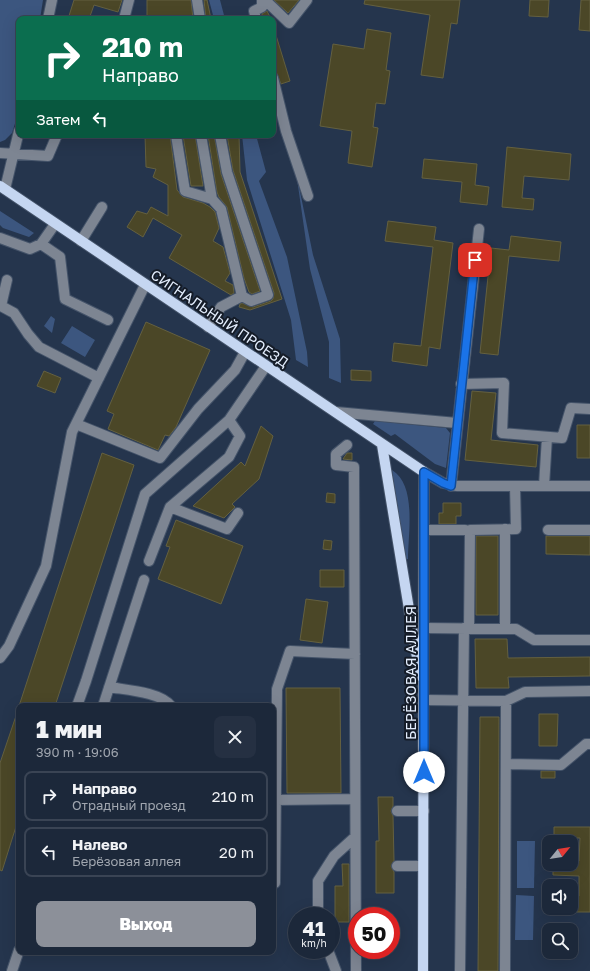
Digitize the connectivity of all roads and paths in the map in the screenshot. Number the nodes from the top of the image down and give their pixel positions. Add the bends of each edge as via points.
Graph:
1 (52, 0) edge
2 (130, 0) edge
3 (197, 0) edge
4 (264, 0) edge
5 (307, 0) edge
6 (49, 16) edge
7 (125, 16) edge
8 (200, 16) edge
9 (255, 16) edge
10 (276, 90) edge
11 (17, 138) edge
12 (56, 138) edge
13 (176, 138) edge
14 (202, 138) edge
15 (221, 138) edge
16 (0, 153) edge
17 (13, 153) junction
18 (2, 187) edge
19 (308, 196) dead end
20 (212, 199) junction
21 (102, 208) dead end
22 (55, 224) junction
23 (478, 229) dead end
24 (0, 238) edge
25 (80, 241) junction
26 (41, 244) junction
27 (7, 280) dead end
28 (145, 284) junction
29 (242, 296) junction
30 (0, 307) edge
31 (108, 320) dead end
32 (208, 327) junction
33 (245, 352) junction
34 (266, 366) junction
35 (99, 378) junction
36 (461, 384) junction
37 (590, 409) edge
38 (336, 412) junction
39 (229, 420) junction
40 (457, 423) junction
41 (76, 424) junction
42 (547, 437) junction
43 (347, 445) dead end
44 (382, 445) junction
45 (424, 472) junction
46 (451, 486) junction
47 (515, 486) junction
48 (544, 486) junction
49 (590, 486) edge
50 (170, 507) junction
51 (238, 513) dead end
52 (505, 529) junction
53 (424, 530) junction
54 (465, 530) dead end
55 (548, 530) dead end
56 (590, 530) edge
57 (149, 561) dead end
58 (144, 580) dead end
59 (424, 628) junction
60 (466, 628) junction
61 (505, 629) junction
62 (590, 640) edge
63 (355, 654) junction
64 (0, 658) edge
65 (109, 687) junction
66 (590, 691) edge
67 (424, 700) junction
68 (463, 701) junction
69 (506, 701) junction
70 (78, 703) edge
71 (104, 703) edge
72 (169, 703) edge
73 (590, 744) edge
74 (506, 764) junction
75 (276, 800) joint
76 (355, 800) junction
77 (424, 810) junction
78 (397, 811) dead end
79 (355, 837) junction
80 (397, 866) dead end
81 (423, 866) junction
82 (318, 907) edge
83 (17, 955) edge
84 (331, 959) edge
85 (12, 971) edge
86 (336, 971) edge
87 (356, 971) edge
88 (423, 971) edge
89 (460, 971) edge
90 (505, 971) edge

1 - 6 street
2 - 7 street
3 - 8 street
4 - 5 street via 290,23
4 - 9 street via 262,7 254,11
10 - 19 street via 286,131
11 - 17 street
12 - 17 street via 48,156
13 - 20 street via 185,191
14 - 20 street
15 - 29 street via 227,172 268,295 251,301
16 - 17 street
17 - 18 street
18 - 22 main road, СИГНАЛЬНЫЙ ПРОЕЗД
20 - 29 street via 221,209
21 - 25 street
22 - 25 main road, СИГНАЛЬНЫЙ ПРОЕЗД
22 - 26 street
23 - 36 street
24 - 26 street via 30,249
25 - 28 main road, СИГНАЛЬНЫЙ ПРОЕЗД
26 - 31 street via 60,257 65,299
27 - 30 street
28 - 32 main road, СИГНАЛЬНЫЙ ПРОЕЗД
28 - 35 street
29 - 32 street via 221,307
30 - 35 street via 14,314 39,347
32 - 33 main road, СИГНАЛЬНЫЙ ПРОЕЗД
33 - 34 main road, СИГНАЛЬНЫЙ ПРОЕЗД
33 - 41 street via 235,370 198,409 160,458
34 - 38 main road, СИГНАЛЬНЫЙ ПРОЕЗД
34 - 39 street
35 - 41 street
36 - 40 street
36 - 42 street via 504,383 502,434
37 - 42 street via 571,408 562,438
38 - 40 street
38 - 44 main road, СИГНАЛЬНЫЙ ПРОЕЗД
39 - 50 street via 240,436 230,457
39 - 70 street via 145,494
40 - 46 street
41 - 64 street via 64,468 46,566 9,646
42 - 48 street
43 - 63 street via 336,454 336,465 354,467
44 - 45 main road, СИГНАЛЬНЫЙ ПРОЕЗД
44 - 67 main road
45 - 46 street
45 - 53 main road, БЕРЁЗОВАЯ АЛЛЕЯ
46 - 47 street
47 - 48 street
47 - 52 street via 516,529
48 - 49 street
50 - 51 street via 227,529
50 - 57 street
52 - 60 street via 470,530
52 - 61 street
53 - 54 street
53 - 59 main road, БЕРЁЗОВАЯ АЛЛЕЯ
55 - 56 street
58 - 65 street
59 - 60 street
59 - 67 main road, БЕРЁЗОВАЯ АЛЛЕЯ
60 - 61 street
60 - 68 street
61 - 62 street via 516,629 534,640
63 - 75 street via 290,651 278,689 282,745
63 - 76 street
65 - 71 street
65 - 72 street via 159,697
66 - 69 street via 525,692
67 - 68 street
67 - 77 main road, БЕРЁЗОВАЯ АЛЛЕЯ
68 - 69 street
68 - 89 street
69 - 74 street
73 - 74 street via 586,744 562,765
74 - 90 street
75 - 76 street
76 - 79 street
77 - 78 street
77 - 81 main road, БЕРЁЗОВАЯ АЛЛЕЯ
79 - 82 street via 334,856 318,881
79 - 87 street
80 - 81 street
81 - 88 main road, БЕРЁЗОВАЯ АЛЛЕЯ
83 - 85 street
84 - 86 street

